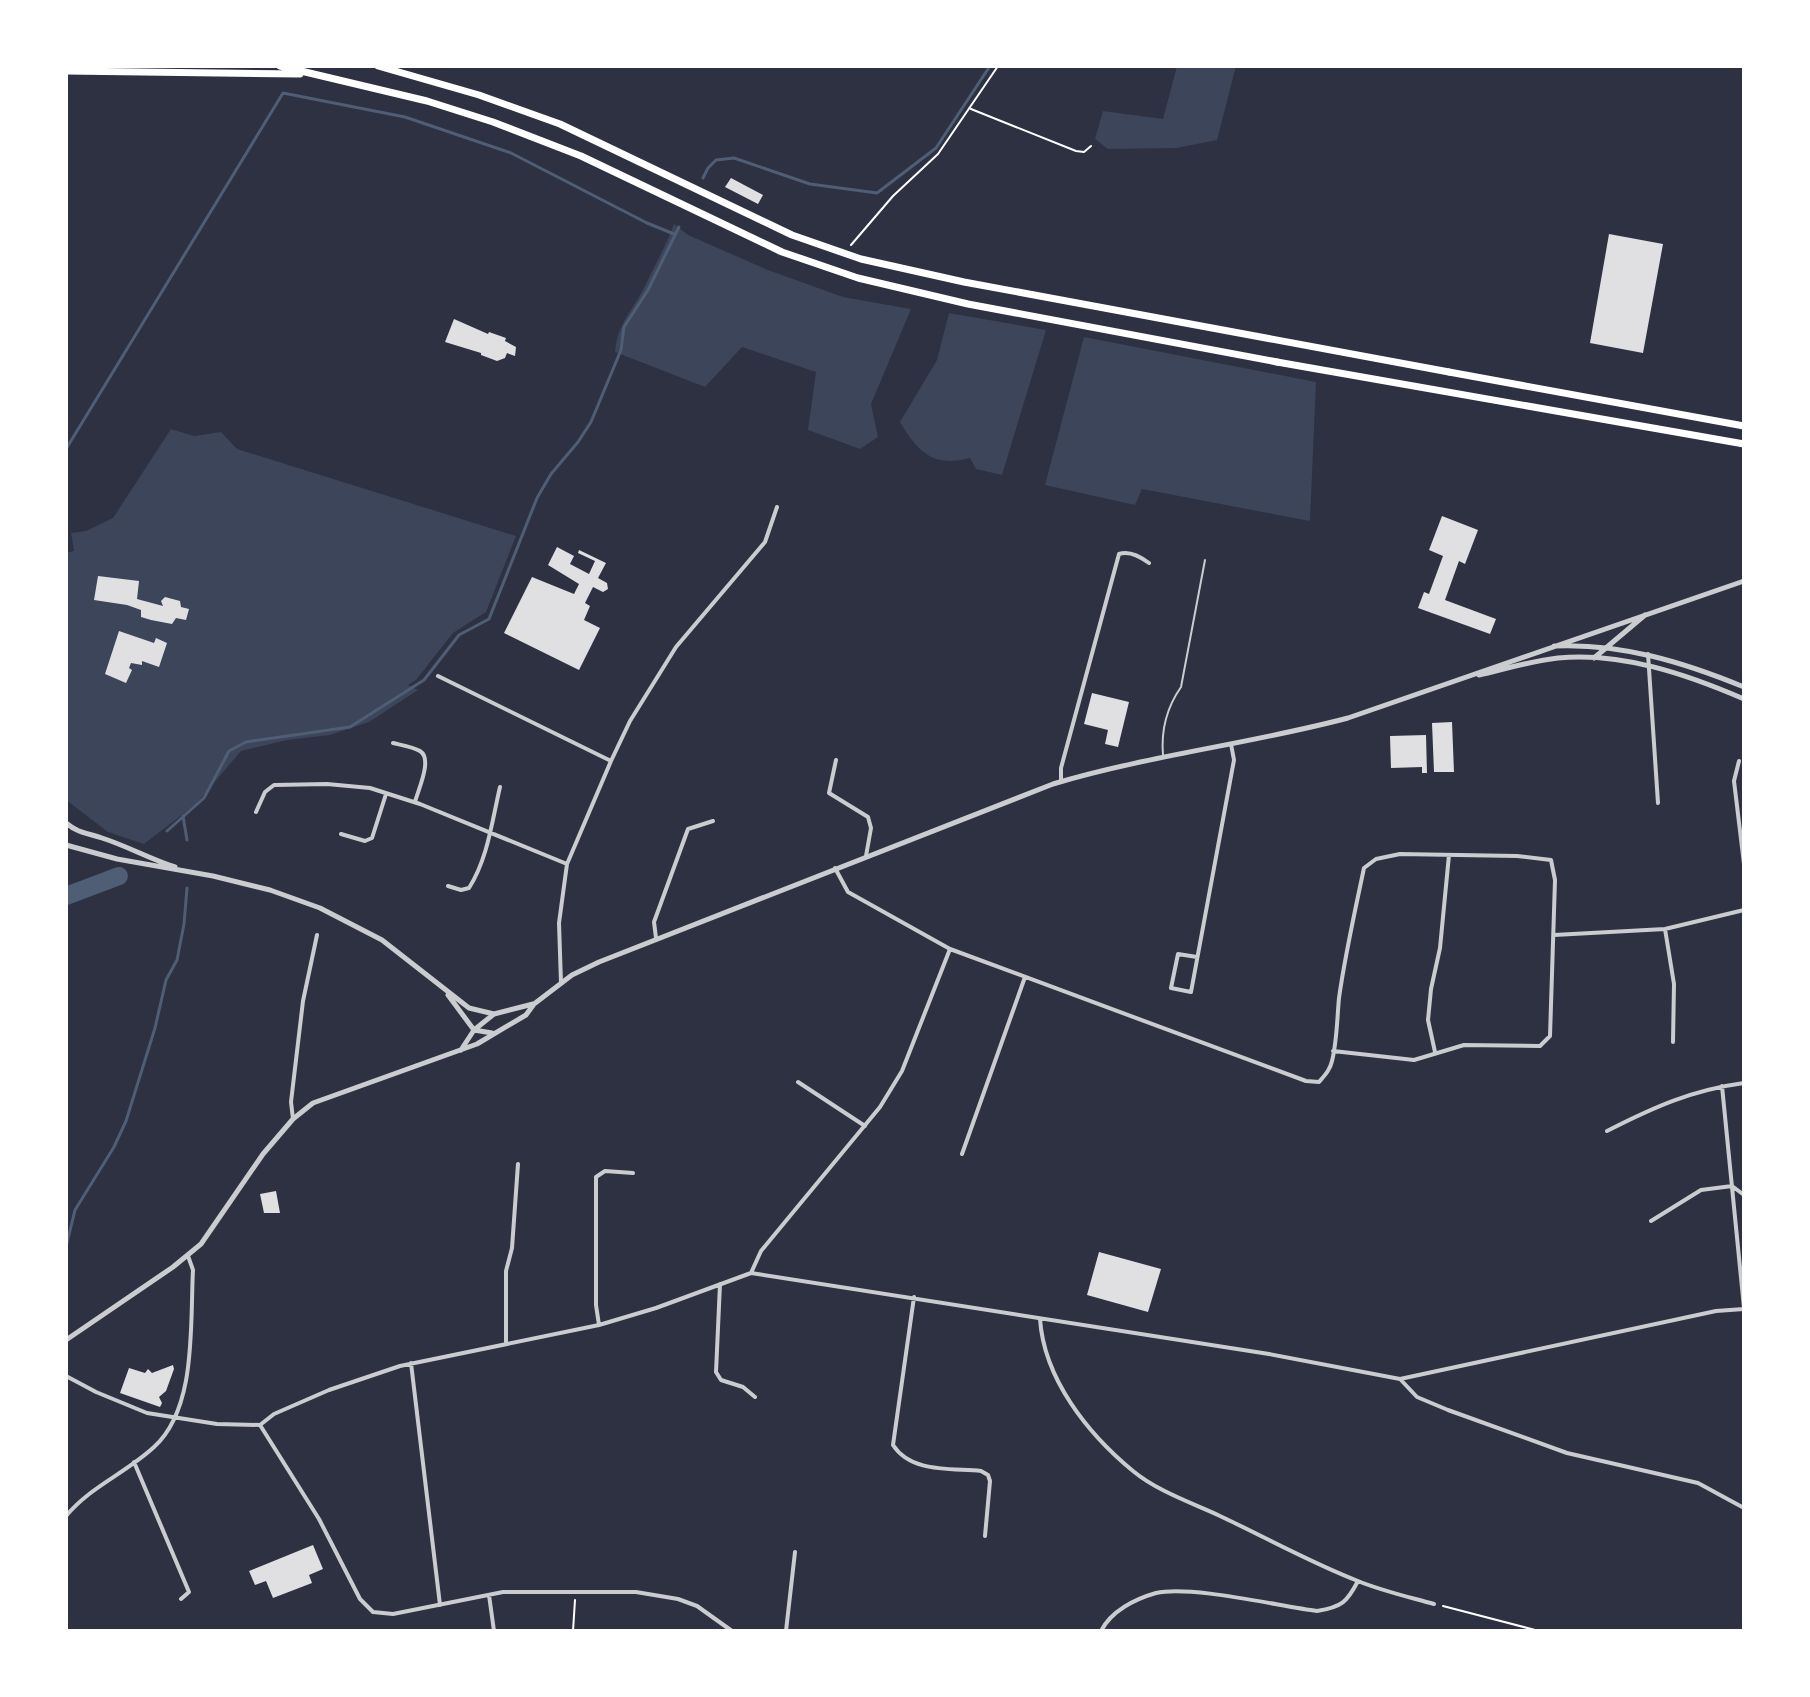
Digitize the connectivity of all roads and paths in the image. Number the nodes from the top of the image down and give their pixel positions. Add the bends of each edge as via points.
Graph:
1 (280, 66) edge
2 (378, 66) edge
3 (998, 66) edge
4 (66, 71) edge
5 (310, 74) junction
6 (970, 108) junction
7 (1091, 146) dead end
8 (851, 245) dead end
9 (1744, 426) edge
10 (1744, 444) edge
11 (777, 507) dead end
12 (1205, 560) dead end
13 (1149, 563) dead end
14 (1744, 581) edge
15 (1648, 613) junction
16 (1549, 647) junction
17 (1605, 647) junction
18 (1648, 654) junction
19 (1594, 659) junction
20 (1648, 665) junction
21 (438, 676) dead end
22 (1454, 681) junction
23 (1744, 687) edge
24 (1744, 699) edge
25 (393, 743) dead end
26 (1231, 744) junction
27 (1163, 756) junction
28 (836, 760) dead end
29 (611, 761) junction
30 (1739, 761) dead end
31 (1061, 782) junction
32 (500, 787) dead end
33 (386, 794) junction
34 (415, 802) junction
35 (1658, 803) dead end
36 (256, 812) dead end
37 (713, 821) dead end
38 (66, 823) edge
39 (490, 831) junction
40 (341, 834) dead end
41 (66, 845) edge
42 (1449, 855) junction
43 (866, 856) junction
44 (567, 864) junction
45 (1744, 864) edge
46 (835, 868) junction
47 (192, 872) junction
48 (448, 886) dead end
49 (1744, 910) edge
50 (1665, 929) junction
51 (317, 935) dead end
52 (1554, 935) junction
53 (656, 938) junction
54 (950, 949) junction
55 (1197, 957) junction
56 (1025, 977) junction
57 (561, 983) junction
58 (445, 991) junction
59 (534, 1004) junction
60 (494, 1014) junction
61 (474, 1030) junction
62 (494, 1033) junction
63 (1673, 1042) dead end
64 (1333, 1051) junction
65 (459, 1052) junction
66 (1435, 1052) junction
67 (798, 1082) dead end
68 (1744, 1083) edge
69 (1722, 1086) junction
70 (293, 1119) junction
71 (865, 1126) junction
72 (1607, 1131) dead end
73 (962, 1154) dead end
74 (518, 1164) dead end
75 (633, 1173) dead end
76 (1732, 1186) junction
77 (1744, 1195) edge
78 (1651, 1221) dead end
79 (188, 1256) junction
80 (751, 1273) junction
81 (720, 1284) junction
82 (914, 1297) junction
83 (1744, 1309) edge
84 (1040, 1319) junction
85 (599, 1325) junction
86 (66, 1340) edge
87 (506, 1342) junction
88 (411, 1363) junction
89 (66, 1376) edge
90 (1400, 1379) junction
91 (755, 1397) dead end
92 (175, 1418) junction
93 (260, 1425) junction
94 (134, 1462) junction
95 (1744, 1508) edge
96 (66, 1516) edge
97 (985, 1536) dead end
98 (795, 1552) dead end
99 (1358, 1581) junction
100 (576, 1591) junction
101 (489, 1595) junction
102 (181, 1599) dead end
103 (1434, 1604) joint
104 (440, 1605) junction
105 (494, 1631) edge
106 (573, 1631) edge
107 (732, 1631) edge
108 (786, 1631) edge
109 (1101, 1631) edge
110 (1539, 1631) edge

1 - 5 main road
2 - 9 main road via 560,124 779,229 861,259
3 - 6 path
4 - 5 main road
5 - 10 main road via 493,122 581,156 817,266 888,286 1277,362
6 - 7 path via 1076,151
6 - 8 path via 938,154
11 - 29 street via 765,542 676,647
12 - 27 lane via 1181,687 1170,702
13 - 31 street via 1119,554
14 - 15 street
15 - 16 street
15 - 17 street
16 - 17 street
16 - 22 street
17 - 18 street
17 - 19 street
18 - 20 street
18 - 23 street
19 - 20 street
19 - 22 street via 1557,659
20 - 24 street
20 - 35 street
21 - 29 street
22 - 26 street via 1348,718
25 - 34 street via 424,755
26 - 27 street
26 - 55 street via 1234,760
27 - 31 street
28 - 43 street via 829,793 868,817
29 - 44 street
30 - 45 street via 1734,781
31 - 43 street
32 - 39 street
33 - 34 street
33 - 36 street via 359,786 274,785
33 - 40 street via 372,838
34 - 39 street
37 - 53 street via 688,829 654,922
38 - 47 street
39 - 44 street
39 - 48 street via 469,888
41 - 47 street
42 - 52 street via 1551,860
42 - 64 street via 1400,854 1376,859 1364,868
42 - 66 street via 1428,1020
43 - 46 street
44 - 57 street via 559,923
46 - 53 street
46 - 54 street via 848,892
47 - 58 street via 270,890 356,925 411,960
49 - 50 street
50 - 52 street
50 - 63 street via 1674,984
51 - 70 street via 303,1001
52 - 66 street via 1550,1036 1540,1046 1464,1045
53 - 57 street
54 - 56 street
54 - 71 street via 902,1071
55 - 55 street via 1178,954 1171,988 1191,992
56 - 64 street via 1306,1081 1319,1082 1329,1072
56 - 73 street
57 - 59 street
58 - 60 street via 469,1008
58 - 61 street
59 - 60 street
59 - 62 street via 526,1015
60 - 61 street
61 - 62 street
61 - 65 street
62 - 65 street
64 - 66 street via 1414,1060
65 - 70 street via 313,1103
67 - 71 street
68 - 69 street
69 - 72 street via 1665,1102
69 - 76 street
70 - 79 street
71 - 80 street via 761,1251
74 - 87 street via 506,1271
75 - 85 street via 605,1171 596,1177
76 - 77 street
76 - 78 street via 1701,1190
76 - 83 street
79 - 86 street
79 - 92 street via 193,1270 186,1389
80 - 81 street
80 - 82 street
81 - 85 street
81 - 91 street via 716,1372 721,1380
82 - 84 street
82 - 97 street via 893,1445 916,1465 988,1475
83 - 90 street
84 - 90 street
84 - 99 street via 1054,1373 1074,1408 1135,1473
85 - 87 street
87 - 88 street
88 - 93 street via 329,1390
88 - 104 street
89 - 92 street via 147,1413
90 - 95 street via 1417,1397 1462,1415 1567,1453 1698,1483
92 - 93 street
92 - 94 street via 156,1446
93 - 104 street via 368,1609 393,1614
94 - 96 street via 87,1493
94 - 102 street via 189,1592
98 - 108 street
99 - 103 street
99 - 109 street via 1348,1601 1317,1611 1204,1593 1158,1593 1120,1608
100 - 101 street
100 - 106 path
100 - 107 street via 678,1599
101 - 104 street
101 - 105 street
103 - 110 path

